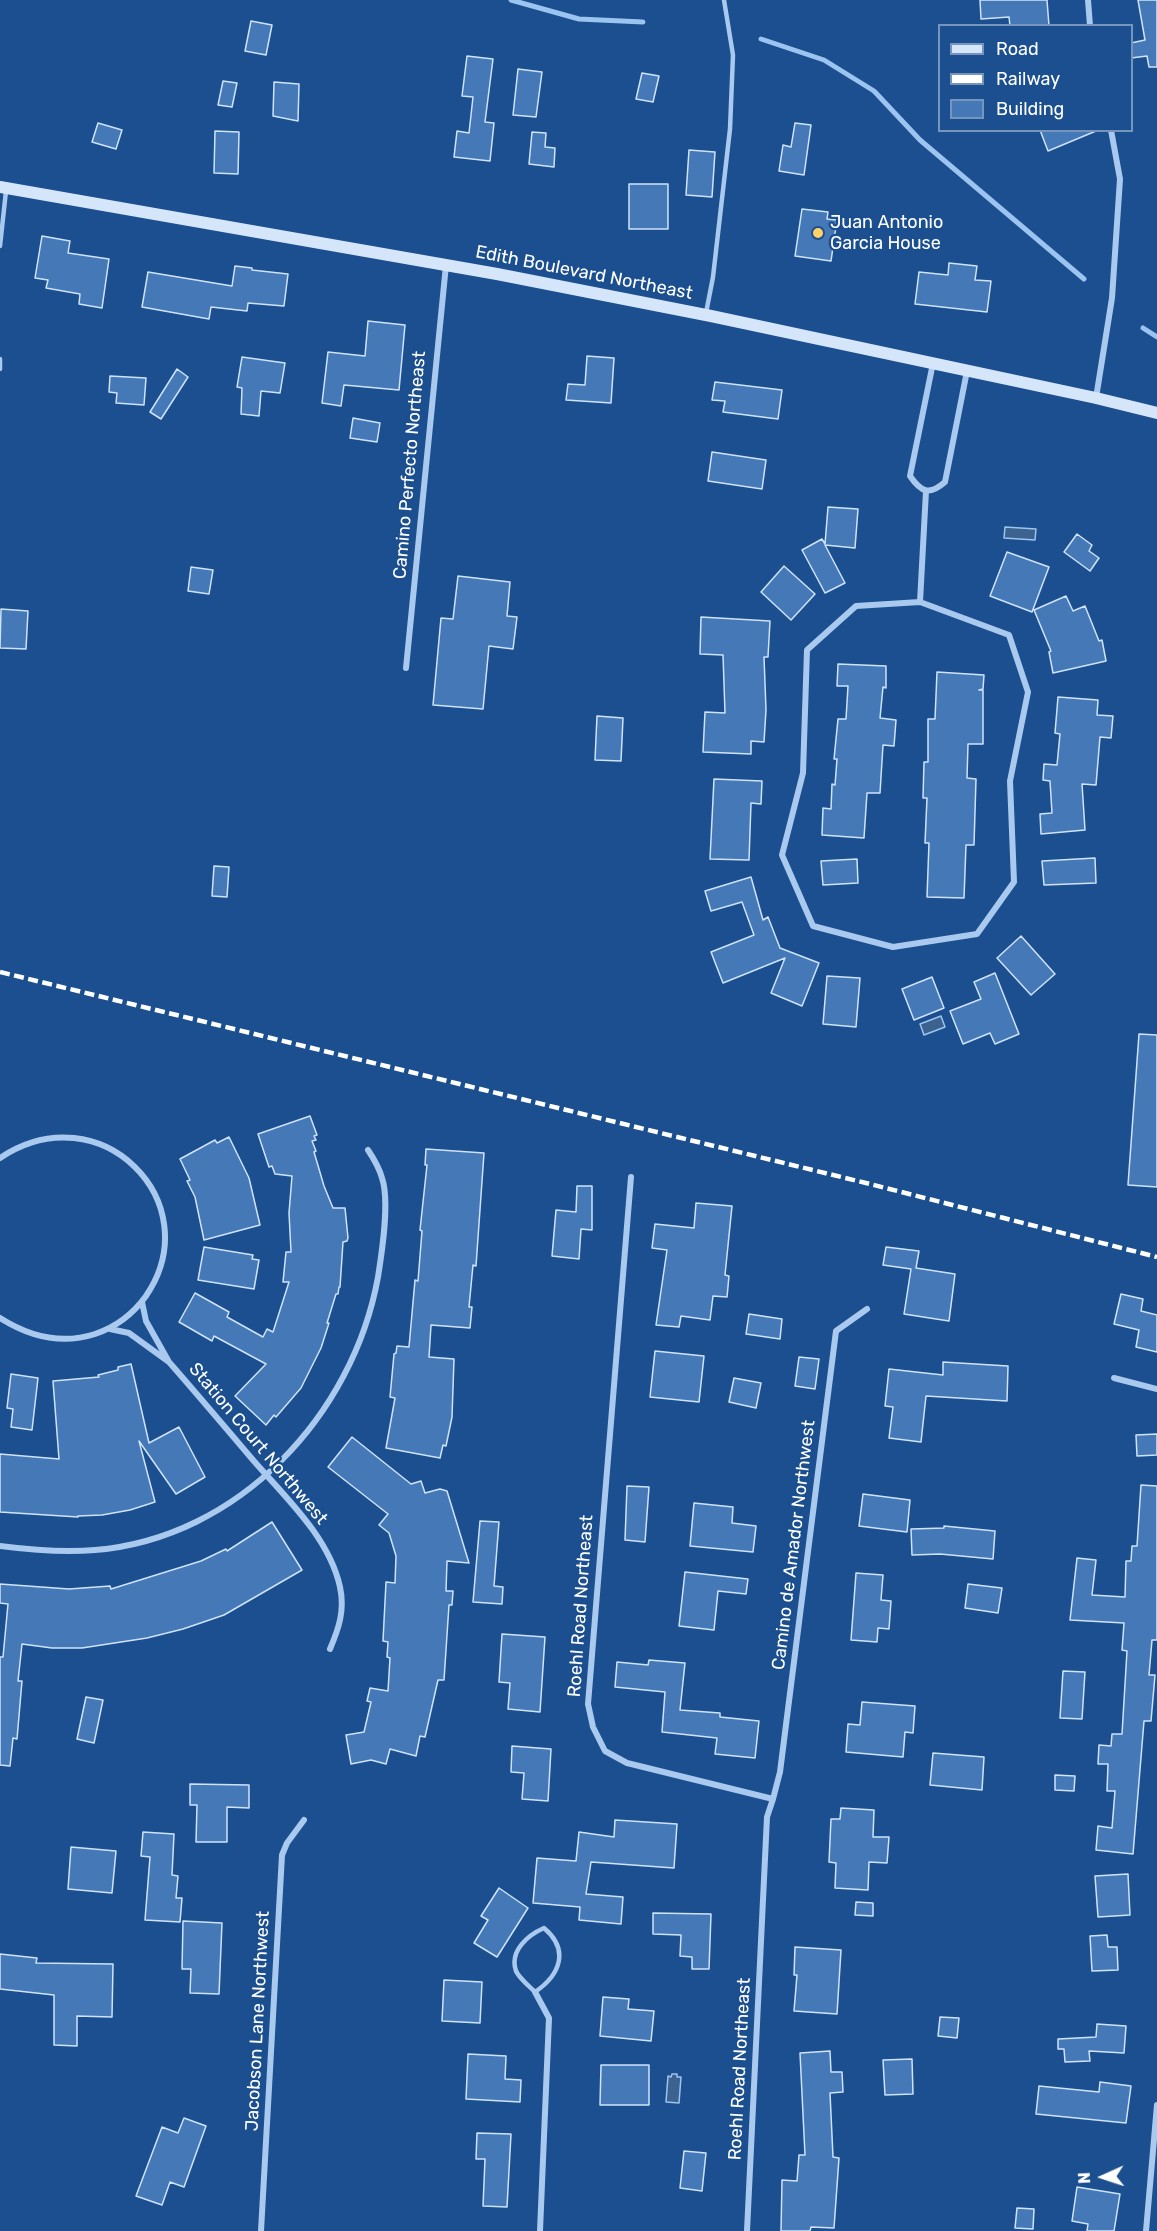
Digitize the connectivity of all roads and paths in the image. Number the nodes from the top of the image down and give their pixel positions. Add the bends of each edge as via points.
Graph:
1 (724, 0) edge
2 (1088, 0) edge
3 (1090, 24) edge
4 (1111, 132) edge
5 (3, 187) edge
6 (0, 246) edge
7 (446, 265) junction
8 (705, 315) junction
9 (0, 359) edge
10 (933, 363) junction
11 (0, 369) edge
12 (967, 372) junction
13 (1096, 398) junction
14 (1157, 413) edge
15 (926, 491) junction
16 (920, 602) junction
17 (406, 668) dead end
18 (368, 1150) dead end
19 (0, 1158) edge
20 (631, 1177) dead end
21 (142, 1302) junction
22 (867, 1309) dead end
23 (0, 1318) edge
24 (109, 1329) junction
25 (169, 1362) junction
26 (1114, 1378) dead end
27 (1157, 1389) edge
28 (266, 1475) junction
29 (0, 1546) edge
30 (330, 1649) dead end
31 (773, 1799) junction
32 (304, 1820) dead end
33 (535, 1992) junction
34 (1157, 2104) edge
35 (261, 2231) edge
36 (540, 2231) edge
37 (747, 2231) edge
38 (1146, 2231) edge

1 - 8 lane via 733,55 730,129
2 - 3 street
4 - 13 street via 1120,179 1112,298
5 - 6 lane
5 - 7 street, Edith Boulevard Northeast
7 - 8 street, Edith Boulevard Northeast
7 - 17 street, Camino Perfecto Northeast
8 - 10 street, Edith Boulevard Northeast
9 - 11 lane
10 - 12 street, Edith Boulevard Northeast
10 - 15 street via 910,476 918,488
12 - 13 street, Edith Boulevard Northeast
12 - 15 street via 945,482
13 - 14 street, Edith Boulevard Northeast
15 - 16 street
16 - 16 street via 1009,635 1028,692 1010,781 1014,882 977,934 893,947 813,926 782,855 803,773 807,650 856,606
18 - 28 street via 377,1164 385,1195 381,1255 367,1317 328,1403 297,1445
19 - 21 street via 28,1142 69,1137 108,1147 135,1166 160,1208 164,1241 158,1273
20 - 31 street, Roehl Road Northeast via 588,1704 592,1727 605,1750 627,1763
21 - 24 street
21 - 25 street, Station Court Northwest via 146,1321
22 - 31 street, Camino de Amador Northwest via 836,1331 780,1772
23 - 24 street via 39,1337 61,1340 84,1338
24 - 25 street, Station Court Northwest via 129,1333
25 - 28 street, Station Court Northwest
26 - 27 street
28 - 29 street via 205,1517 148,1540 97,1550
28 - 30 street, Station Court Northwest via 315,1533 333,1567 342,1608
31 - 37 street, Roehl Road Northeast via 767,1817
32 - 35 street, Jacobson Lane Northwest via 282,1855
33 - 33 lane via 516,1973 514,1959 522,1943 544,1928 554,1937 559,1956 557,1971
33 - 36 street via 549,2018
34 - 38 street

